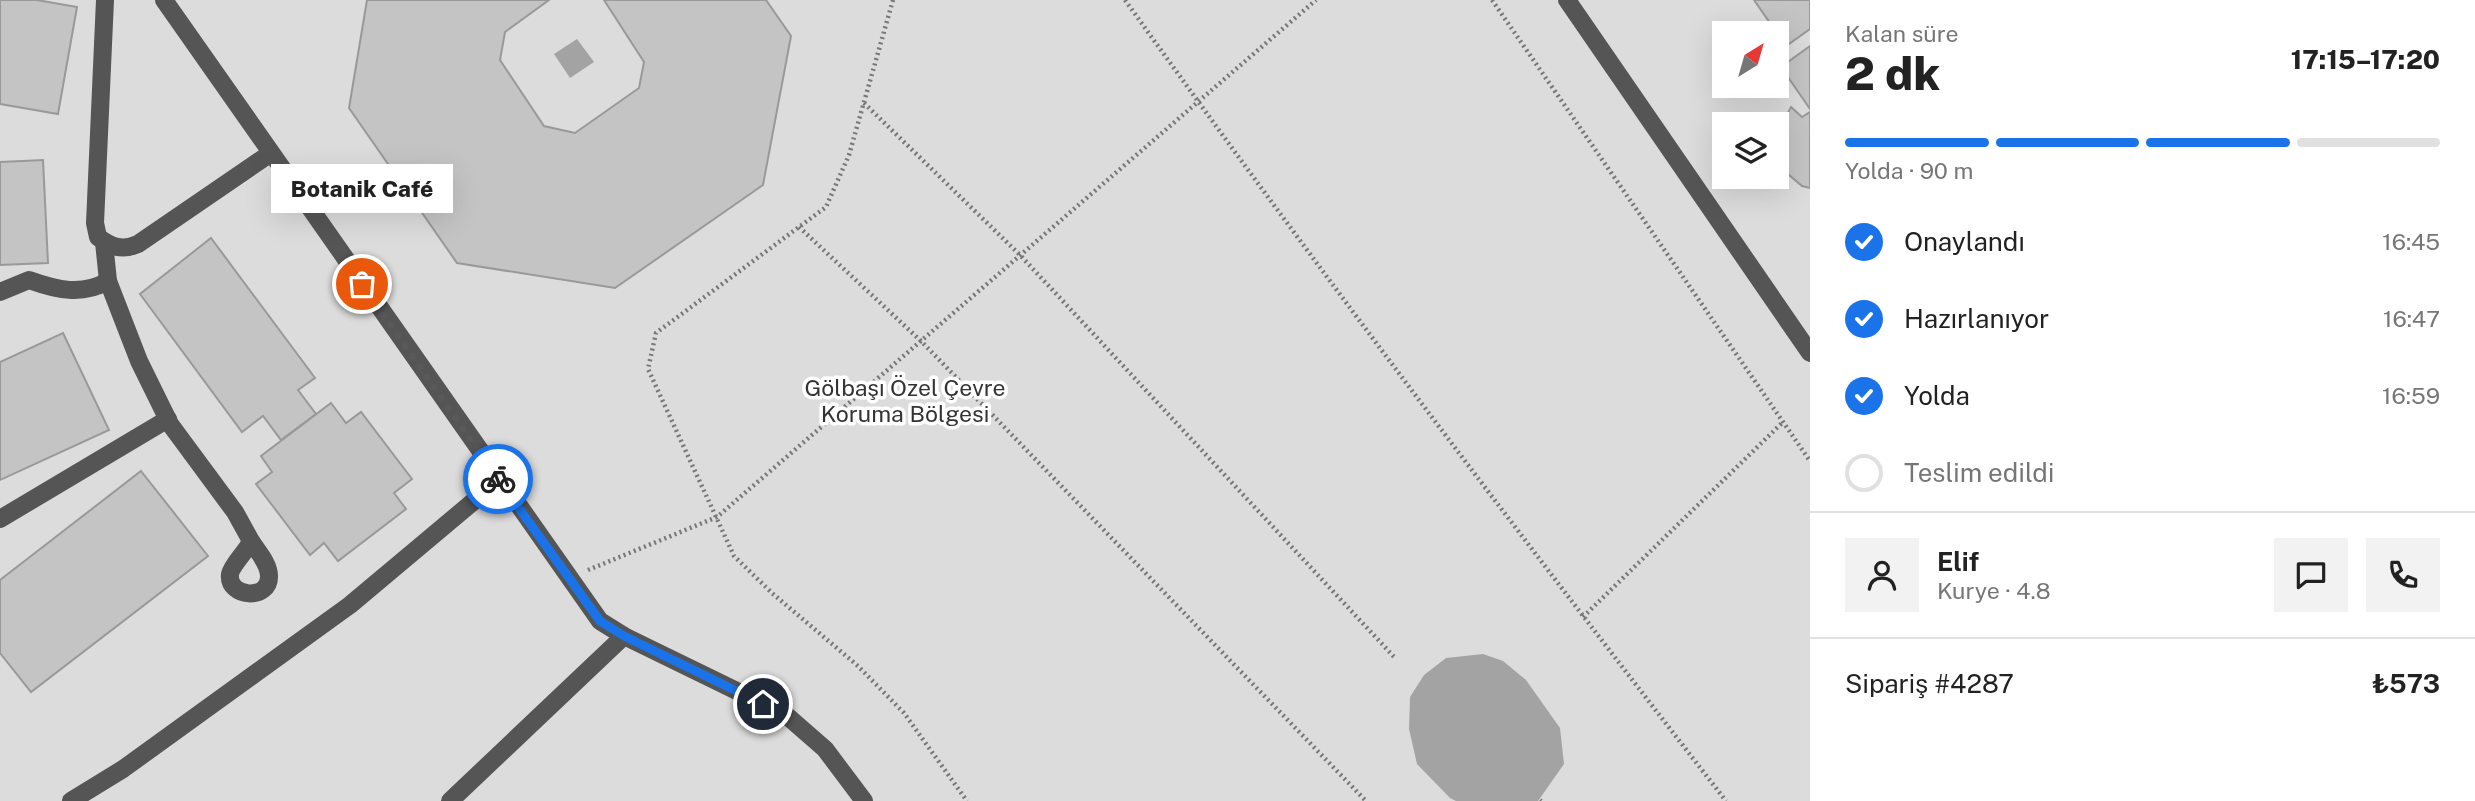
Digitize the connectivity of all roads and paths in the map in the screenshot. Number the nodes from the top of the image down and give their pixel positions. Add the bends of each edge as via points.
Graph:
1 (105, 0) edge
2 (164, 0) edge
3 (893, 0) edge
4 (1125, 0) edge
5 (1316, 0) edge
6 (1492, 0) edge
7 (1567, 0) edge
8 (1198, 102) junction
9 (864, 103) junction
10 (271, 153) junction
11 (799, 227) junction
12 (104, 242) junction
13 (1020, 255) junction
14 (108, 281) junction
15 (0, 292) edge
16 (921, 341) junction
17 (1810, 353) edge
18 (168, 419) junction
19 (1783, 422) junction
20 (1810, 461) edge
21 (499, 480) junction
22 (717, 517) junction
23 (0, 519) edge
24 (251, 541) dead end
25 (568, 579) junction
26 (1583, 617) junction
27 (624, 636) junction
28 (1396, 659) dead end
29 (71, 801) edge
30 (450, 801) edge
31 (864, 801) edge
32 (967, 801) edge
33 (1366, 801) edge
34 (1726, 801) edge

1 - 12 street via 95,223
2 - 10 street
3 - 9 path
4 - 8 path
5 - 8 path
6 - 19 path
7 - 17 street
8 - 13 path
8 - 26 path
9 - 11 path via 849,155 826,207
9 - 13 path
10 - 12 street via 138,244 127,249
10 - 21 street
11 - 16 path
11 - 22 path via 656,333 648,369
12 - 14 street
13 - 16 path
13 - 28 path
14 - 15 street via 83,291 29,281
14 - 18 street
16 - 22 path
16 - 33 path
18 - 23 street
18 - 24 street
19 - 20 path
19 - 26 path
21 - 25 street
21 - 29 street via 349,604 123,769
22 - 25 path
22 - 32 path via 734,556 904,713
25 - 27 street via 600,621
26 - 34 path
27 - 30 street
27 - 31 street via 786,715 825,749

